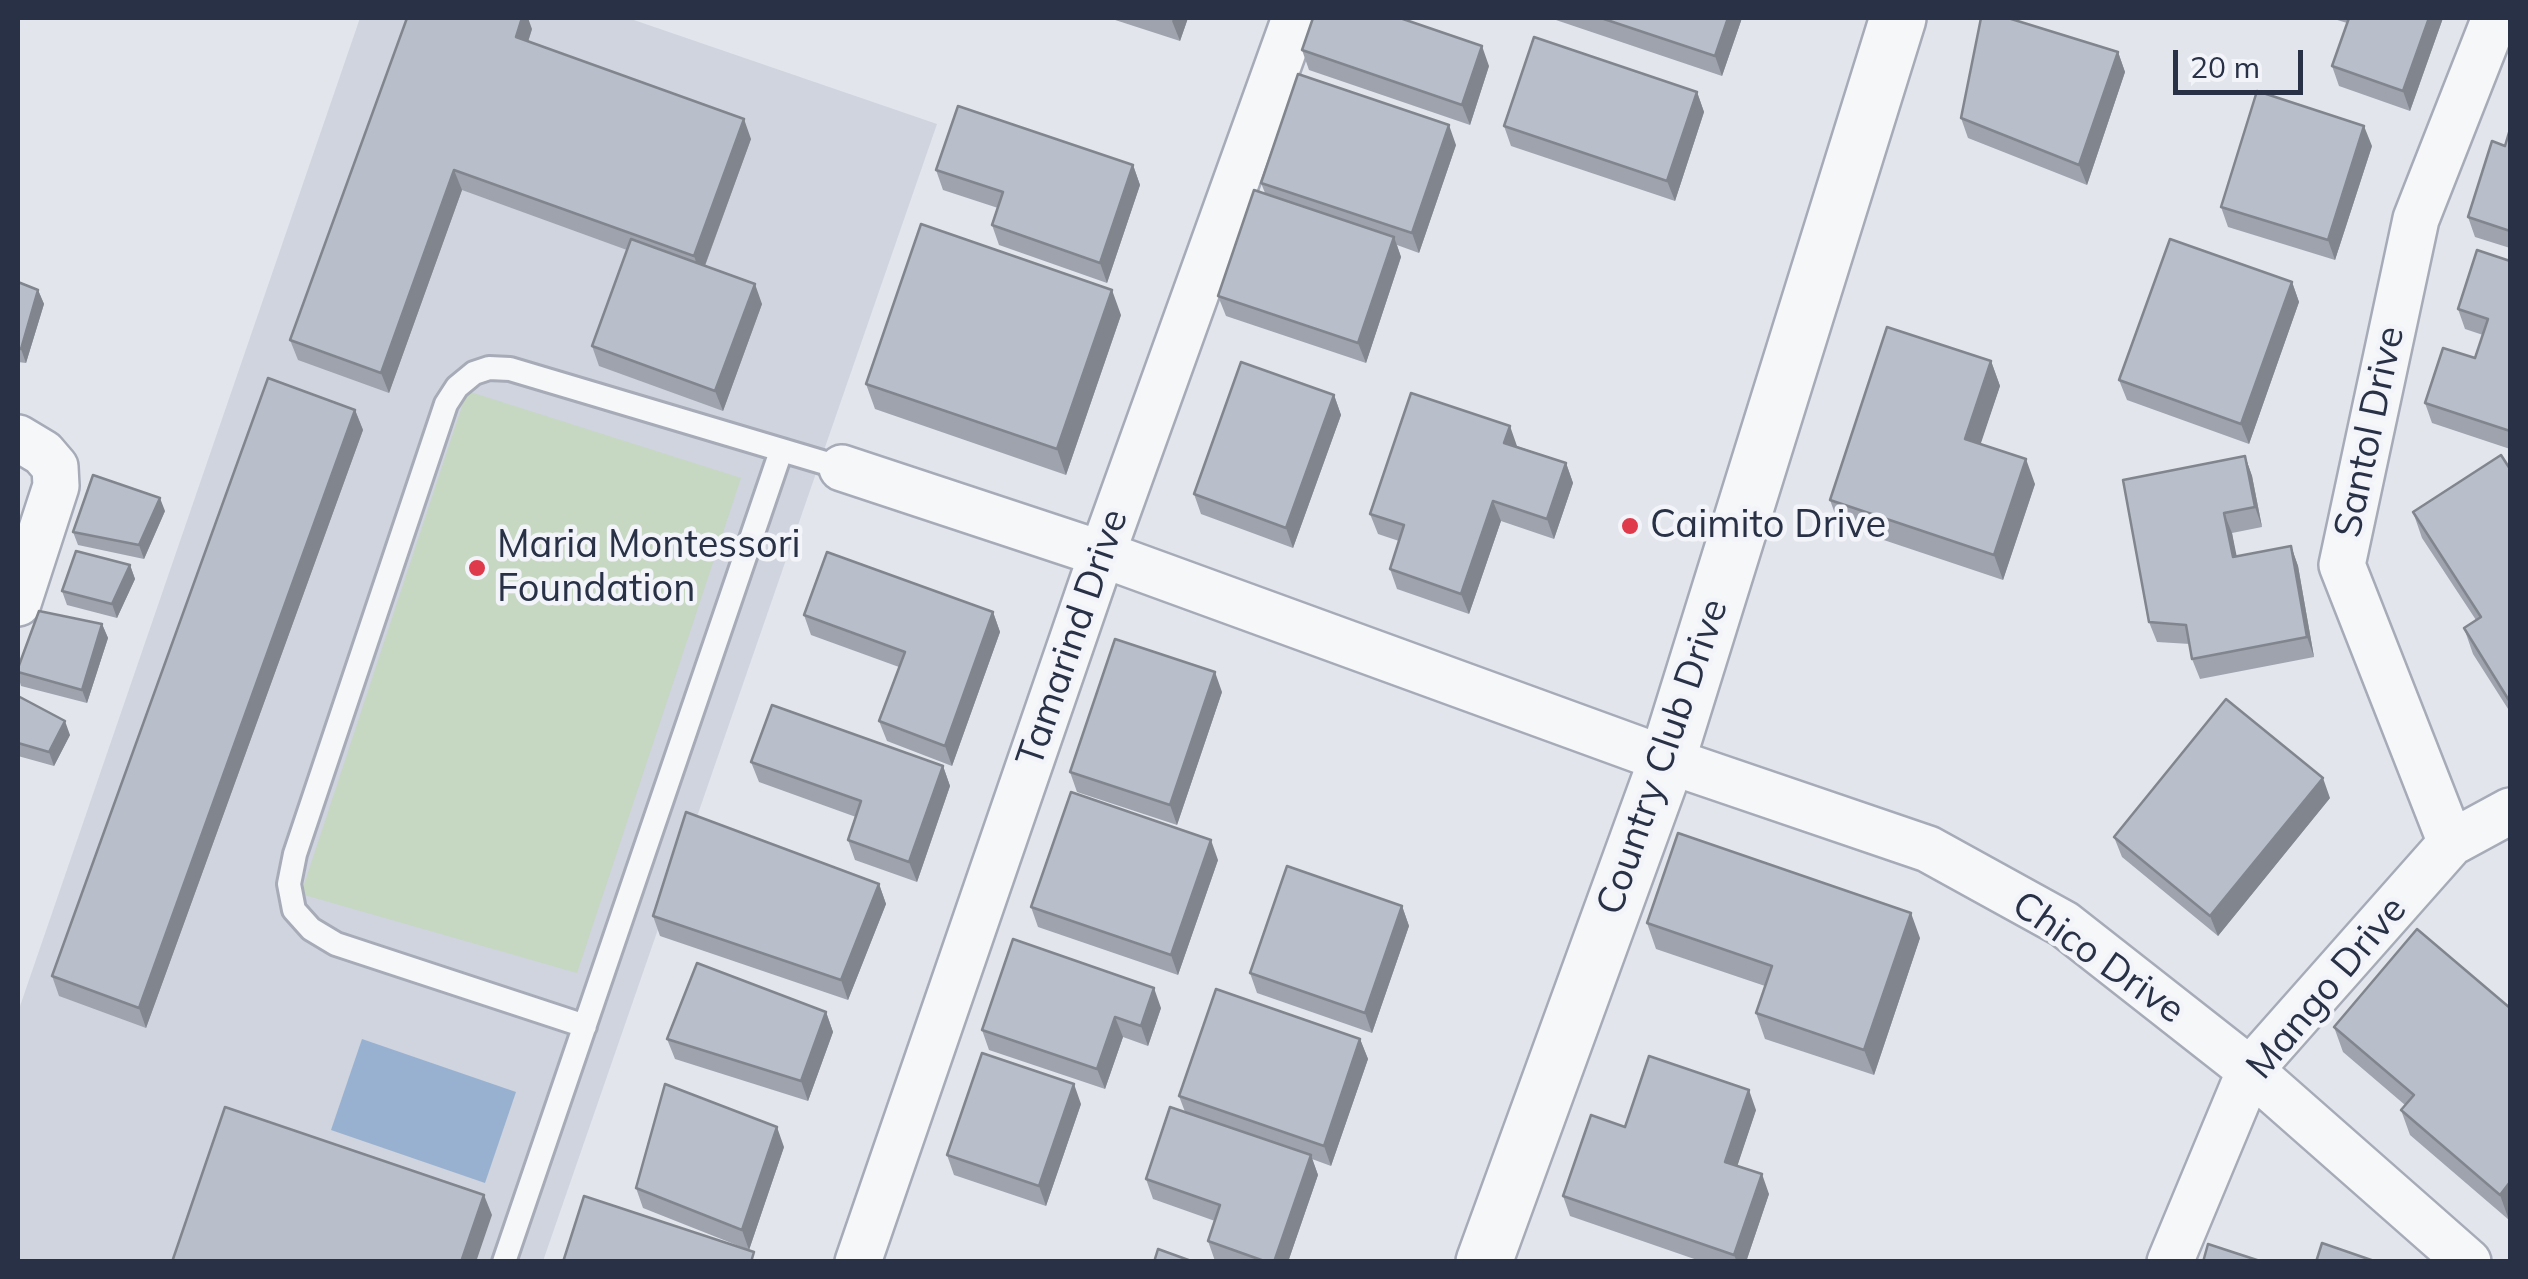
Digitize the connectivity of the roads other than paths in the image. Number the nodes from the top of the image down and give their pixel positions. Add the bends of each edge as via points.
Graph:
1 (1295, 18) edge
2 (1898, 18) edge
3 (2494, 18) edge
4 (18, 438) edge
5 (781, 451) junction
6 (842, 468) joint
7 (1102, 554) junction
8 (18, 603) edge
9 (1667, 760) junction
10 (2510, 811) edge
11 (2451, 842) junction
12 (586, 1026) junction
13 (2250, 1070) junction
14 (504, 1262) edge
15 (858, 1262) edge
16 (1484, 1262) edge
17 (2170, 1262) edge
18 (2468, 1262) edge

1 - 7 street, Tamarind Drive
2 - 9 street, Country Club Drive
3 - 11 street, Santol Drive via 2416,218 2342,564
4 - 8 street via 44,452 56,486
5 - 6 lane
5 - 12 lane
5 - 12 lane via 510,369 474,373 446,404 295,854 289,884 294,910 336,944
6 - 7 street
7 - 9 street
7 - 15 street, Tamarind Drive
9 - 13 street, Chico Drive via 1928,850 2064,924
9 - 16 street, Country Club Drive
10 - 11 street, Mango Drive
11 - 13 street, Mango Drive
12 - 14 lane
13 - 17 street, Mango Drive
13 - 18 street, Chico Drive

